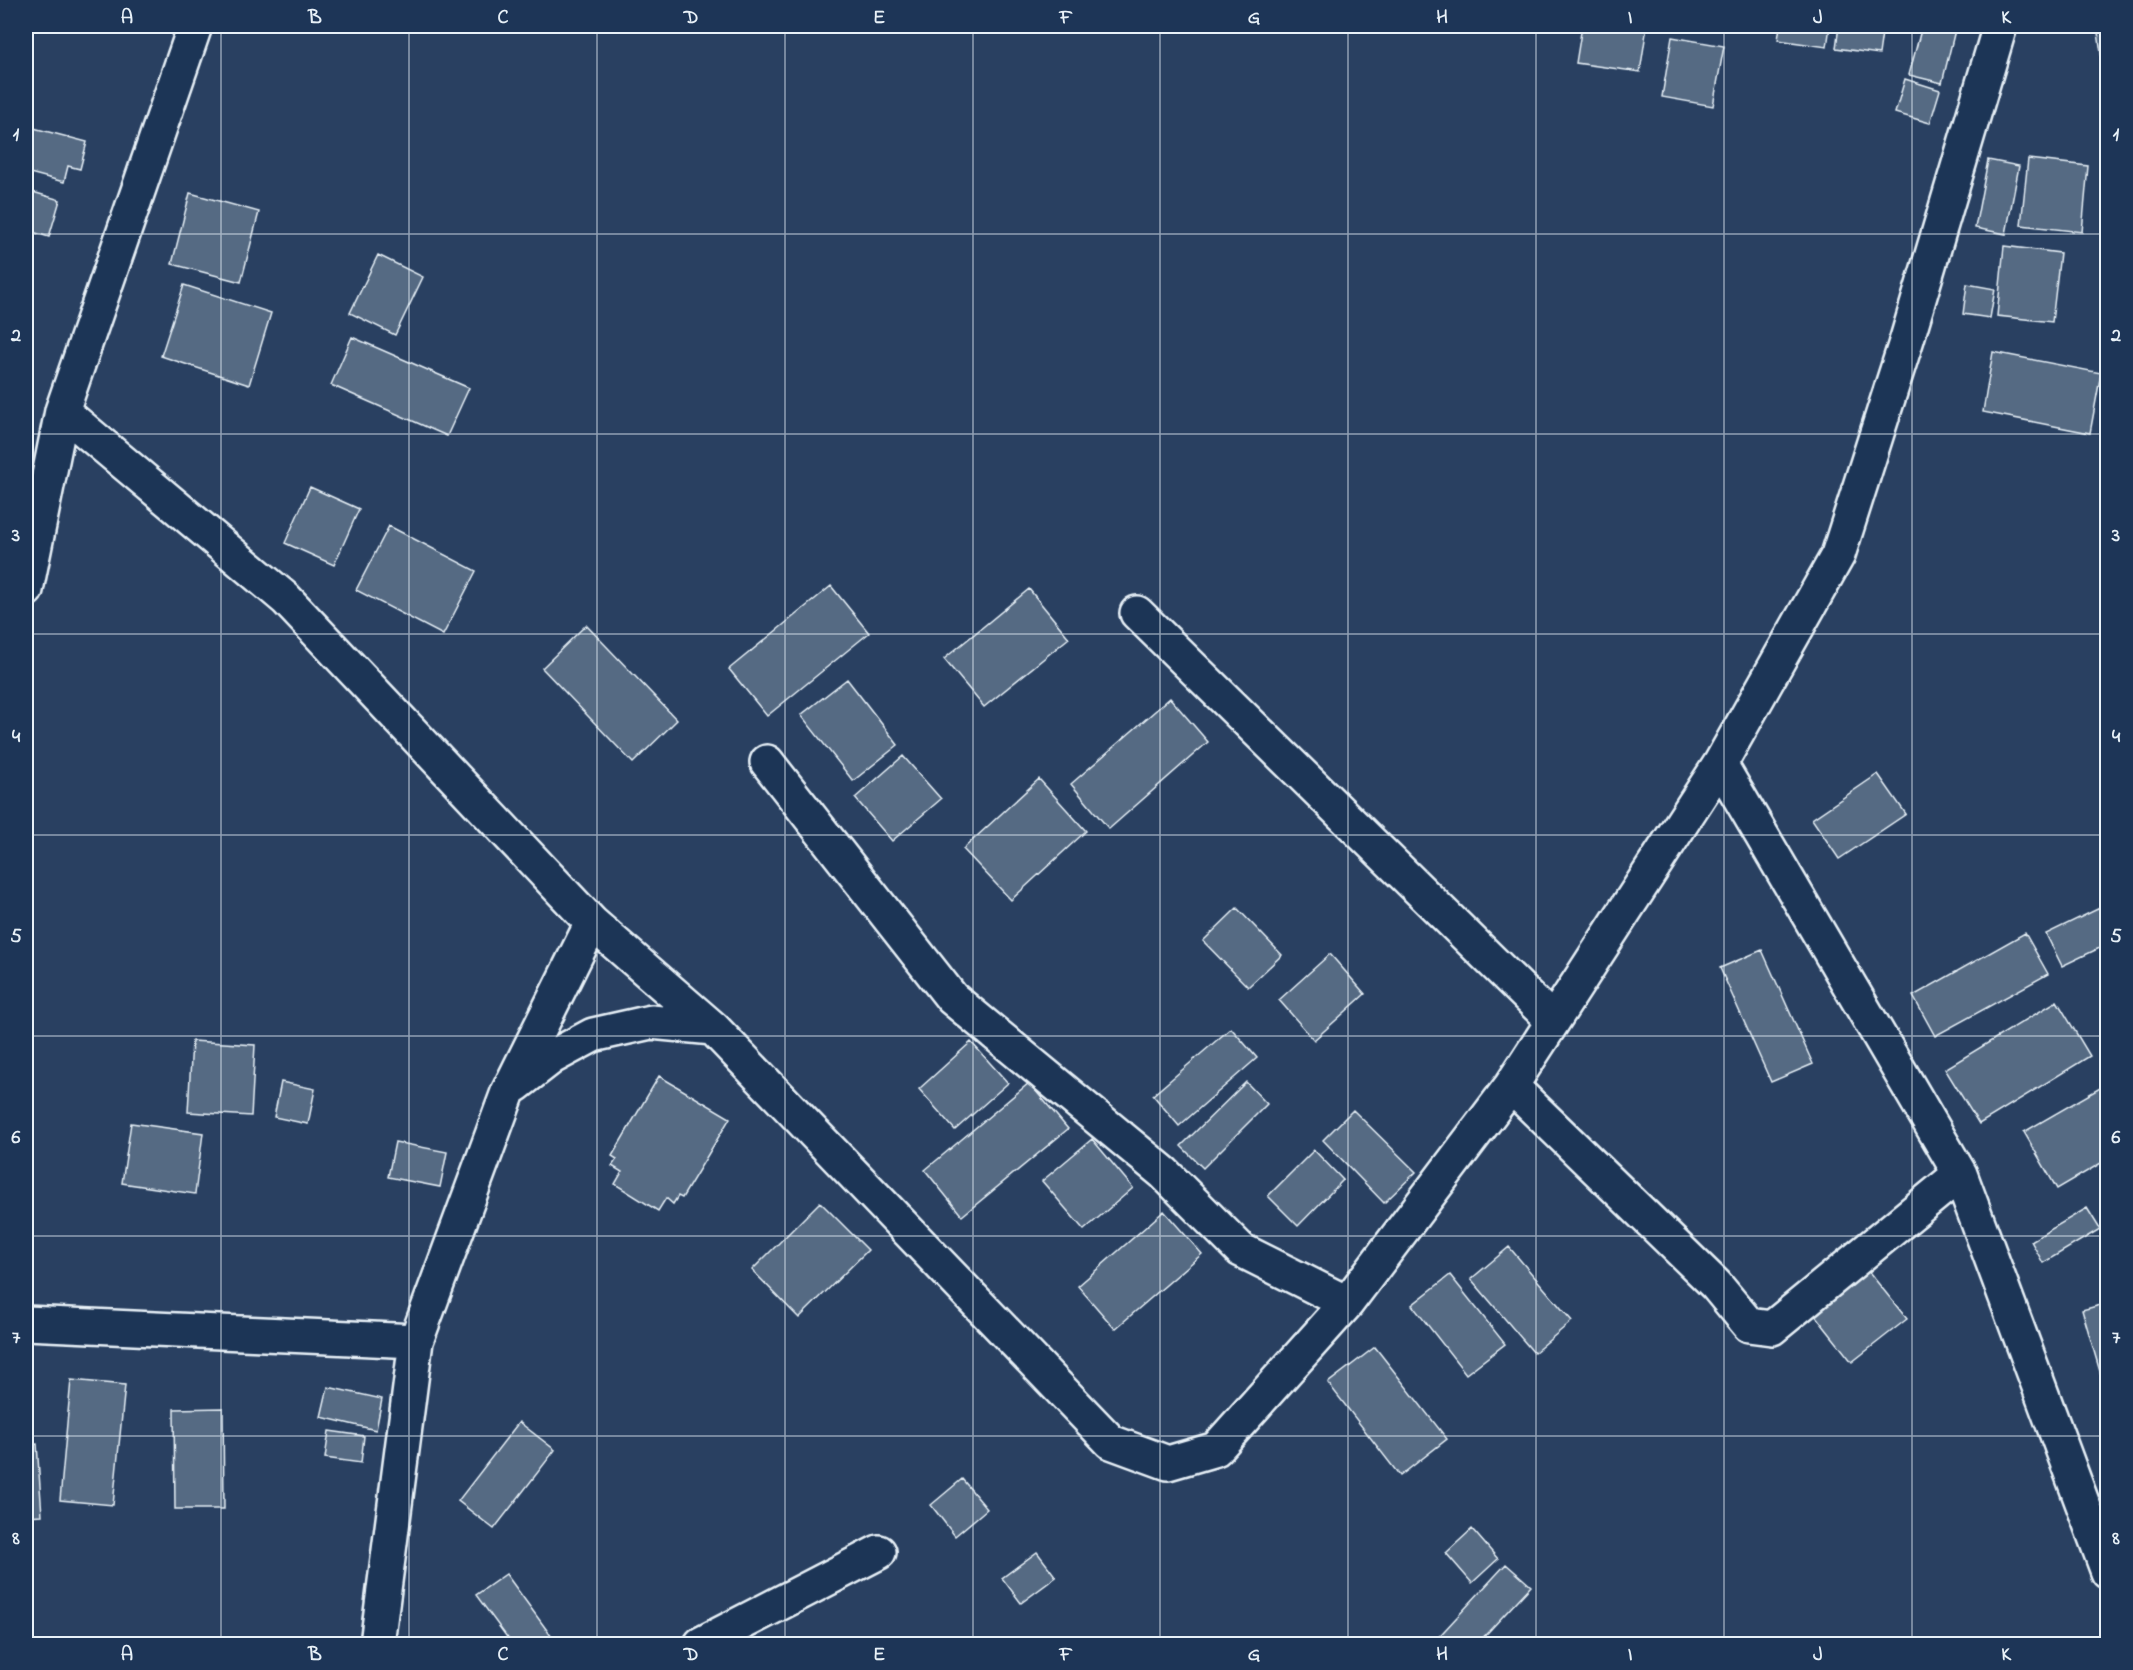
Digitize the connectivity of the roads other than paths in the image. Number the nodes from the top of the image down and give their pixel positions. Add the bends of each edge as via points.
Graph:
1 (195, 26) edge
2 (2000, 26) edge
3 (62, 411) junction
4 (26, 590) edge
5 (1137, 613) dead end
6 (767, 762) dead end
7 (1720, 764) junction
8 (592, 923) junction
9 (1553, 1022) junction
10 (713, 1028) junction
11 (1511, 1086) junction
12 (508, 1092) junction
13 (1960, 1174) junction
14 (1347, 1303) junction
15 (26, 1323) edge
16 (416, 1341) junction
17 (879, 1552) dead end
18 (2108, 1572) edge
19 (376, 1644) edge
20 (701, 1644) edge

1 - 3 street
2 - 7 street via 1838,555
3 - 4 street
3 - 8 street via 286,599
5 - 9 street
6 - 14 street via 952,998 1164,1173 1241,1250
7 - 9 street
7 - 13 street
8 - 10 street
8 - 12 street
9 - 11 street
10 - 12 street via 651,1022 593,1035 552,1057
10 - 14 street via 1112,1442 1168,1463 1216,1449
11 - 13 street via 1716,1285 1749,1325 1772,1328
11 - 14 street
12 - 16 street
13 - 18 street
15 - 16 street
16 - 19 street
17 - 20 street

